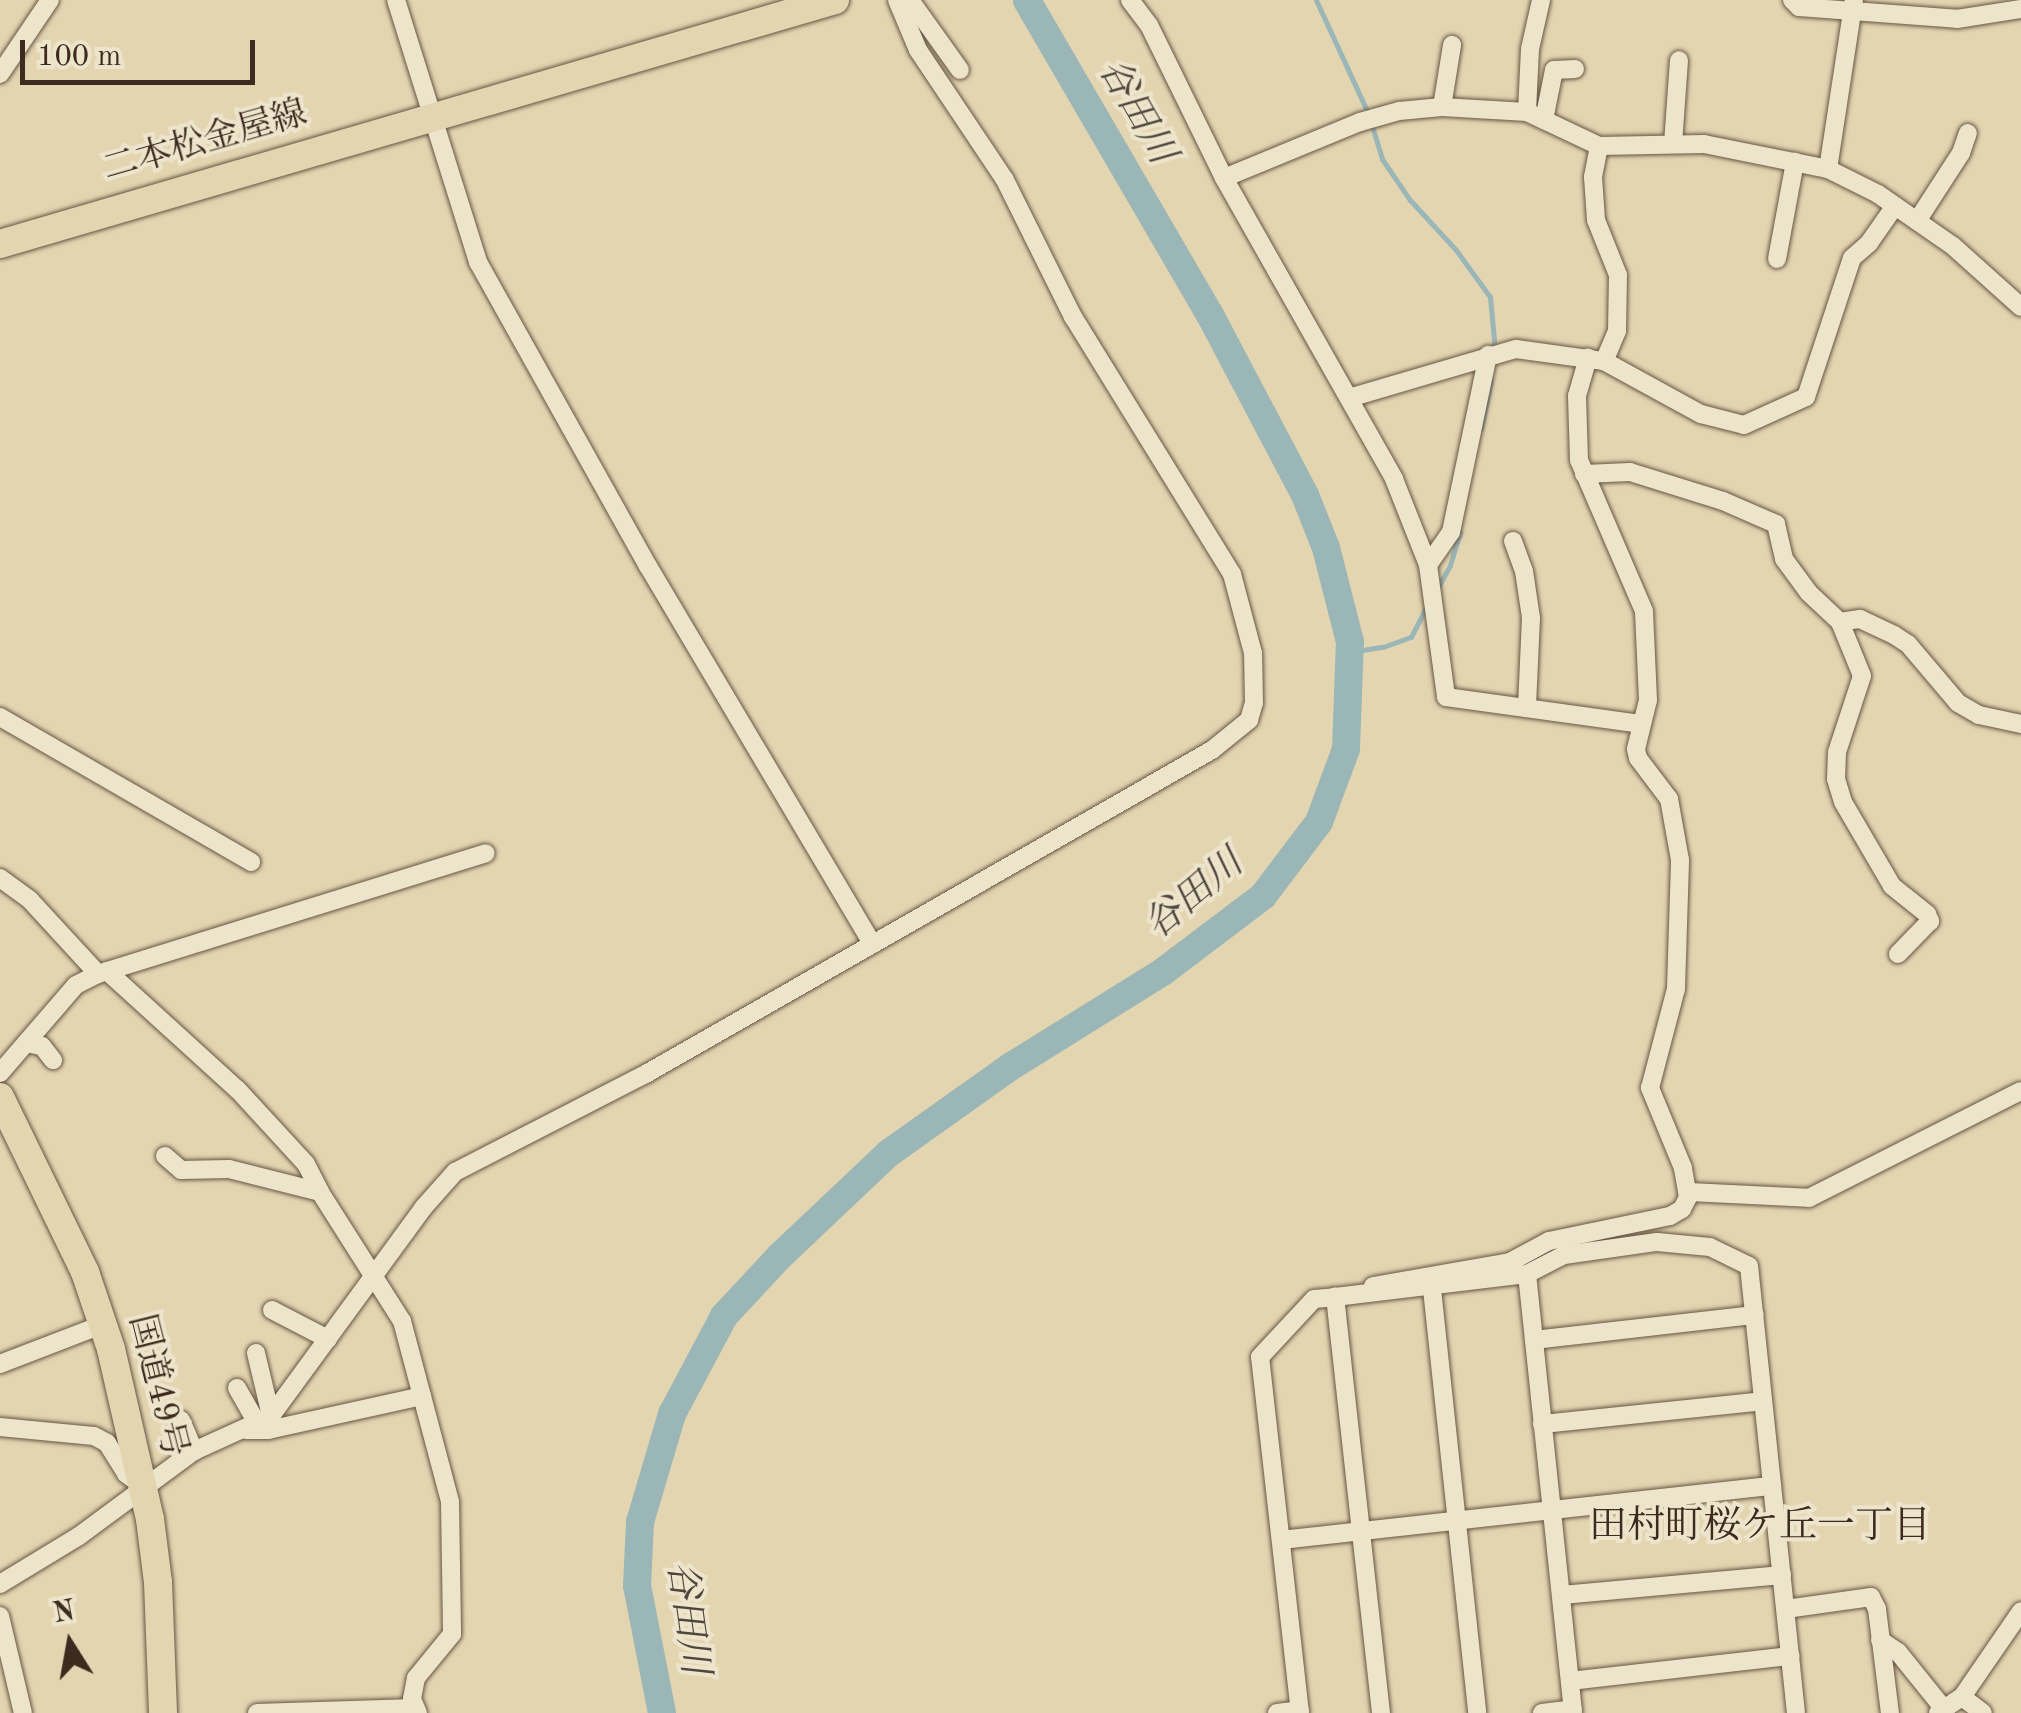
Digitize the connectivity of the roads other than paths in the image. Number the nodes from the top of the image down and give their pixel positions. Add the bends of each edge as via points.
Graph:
1 (50, 0) edge
2 (396, 0) edge
3 (836, 0) edge
4 (897, 0) edge
5 (910, 0) edge
6 (1130, 0) edge
7 (1541, 0) edge
8 (1792, 0) edge
9 (1853, 5) edge
10 (2021, 9) edge
11 (1452, 45) dead end
12 (1679, 60) dead end
13 (1575, 69) dead end
14 (960, 70) dead end
15 (0, 74) edge
16 (1442, 107) junction
17 (428, 116) junction
18 (1535, 116) junction
19 (1968, 133) dead end
20 (1673, 144) junction
21 (1599, 146) junction
22 (1794, 162) junction
23 (1828, 168) junction
24 (1224, 178) junction
25 (1895, 206) junction
26 (1917, 222) junction
27 (0, 244) edge
28 (1777, 260) dead end
29 (2021, 307) edge
30 (1488, 355) junction
31 (1596, 360) junction
32 (1350, 398) junction
33 (1584, 474) junction
34 (1514, 541) dead end
35 (1428, 565) junction
36 (1840, 622) junction
37 (1527, 707) junction
38 (0, 716) edge
39 (1640, 724) junction
40 (2021, 724) edge
41 (486, 853) dead end
42 (251, 862) dead end
43 (0, 878) edge
44 (872, 943) junction
45 (1898, 954) dead end
46 (102, 972) junction
47 (26, 1043) junction
48 (53, 1060) dead end
49 (0, 1073) edge
50 (2021, 1091) edge
51 (0, 1097) edge
52 (165, 1156) dead end
53 (320, 1192) junction
54 (1688, 1192) junction
55 (1527, 1274) junction
56 (374, 1276) junction
57 (1432, 1288) junction
58 (1357, 1295) junction
59 (1335, 1297) junction
60 (272, 1310) dead end
61 (1755, 1314) junction
62 (104, 1324) junction
63 (328, 1338) junction
64 (1534, 1340) junction
65 (256, 1353) dead end
66 (0, 1364) edge
67 (238, 1388) dead end
68 (422, 1396) junction
69 (1764, 1401) junction
70 (181, 1420) dead end
71 (257, 1423) junction
72 (1542, 1424) junction
73 (0, 1427) edge
74 (194, 1451) junction
75 (144, 1486) junction
76 (1772, 1486) junction
77 (1551, 1509) junction
78 (1456, 1520) junction
79 (1362, 1532) junction
80 (1281, 1540) junction
81 (1782, 1575) junction
82 (0, 1584) edge
83 (1562, 1595) junction
84 (1786, 1609) junction
85 (2021, 1610) edge
86 (0, 1616) edge
87 (1880, 1640) junction
88 (1791, 1656) junction
89 (1570, 1681) junction
90 (1962, 1697) junction
91 (416, 1710) edge
92 (1573, 1711) edge
93 (1941, 1711) edge
94 (1300, 1712) edge
95 (23, 1713) edge
96 (162, 1713) edge
97 (256, 1713) edge
98 (1277, 1713) edge
99 (1381, 1713) edge
100 (1477, 1713) edge
101 (1542, 1713) edge
102 (1796, 1713) edge
103 (1890, 1713) edge
104 (1983, 1713) edge

1 - 15 street
2 - 17 street
3 - 17 main road, 二本松金屋線
4 - 44 street via 918,50 1005,180 1074,317 1232,574 1253,653 1254,703 1249,720 1212,750
5 - 14 street
6 - 24 street
7 - 18 street via 1530,49
8 - 9 street via 1799,7
9 - 10 street via 1957,20
9 - 23 street
11 - 16 street
12 - 20 street
13 - 18 street via 1554,70
16 - 18 street
16 - 24 street via 1360,122
17 - 27 main road, 二本松金屋線
17 - 44 street via 478,262 648,566
18 - 21 street
19 - 26 street
20 - 21 street
20 - 22 street
21 - 31 street via 1596,220 1618,275 1617,331
22 - 23 street
22 - 28 street
23 - 25 street
24 - 32 street
25 - 26 street
25 - 31 street via 1852,258 1811,389 1796,404 1734,425
26 - 29 street
30 - 31 street via 1516,348
30 - 32 street
30 - 35 street via 1451,532
31 - 33 street via 1576,419
32 - 35 street via 1394,479
33 - 36 street via 1630,472 1776,524 1784,559
33 - 39 street via 1644,611 1648,700
34 - 37 street via 1531,618
35 - 37 street via 1446,697
36 - 40 street via 1860,619 1894,636 1958,702 1979,715
36 - 45 street via 1862,676 1837,752 1836,779 1892,886 1930,921
37 - 39 street
38 - 42 street
39 - 54 street via 1638,758 1669,799 1680,860 1676,989 1650,1088
41 - 46 street
43 - 46 street
44 - 56 street via 644,1076 455,1172
46 - 47 street via 76,986
46 - 53 street via 238,1090 306,1164
47 - 48 street via 42,1046
47 - 49 street
50 - 54 street via 1809,1198
51 - 62 main road, 国道49号
52 - 53 street via 182,1170 230,1168
53 - 56 street
54 - 58 street via 1682,1209 1670,1216 1549,1240 1510,1262 1388,1281
55 - 57 street
55 - 61 street via 1564,1255 1605,1248 1657,1242 1710,1247 1749,1266
55 - 64 street
56 - 63 street
56 - 68 street via 402,1322
57 - 58 street
57 - 78 street
58 - 59 street
59 - 79 street
59 - 80 street via 1314,1300 1260,1358
60 - 63 street
61 - 64 street
61 - 69 street
62 - 66 street
62 - 75 main road, 国道49号
63 - 71 street
64 - 72 street
65 - 71 street
67 - 71 street
68 - 71 street via 268,1430
68 - 91 street via 450,1502 454,1612 452,1634 413,1684
69 - 72 street
69 - 76 street
70 - 74 street
71 - 74 street
72 - 77 street
73 - 75 street via 94,1436
74 - 75 street
75 - 82 street
75 - 96 main road, 国道49号 via 158,1582
76 - 77 street
76 - 81 street
77 - 78 street
77 - 83 street
78 - 79 street
78 - 100 street
79 - 80 street
79 - 99 street
80 - 94 street
81 - 83 street
81 - 84 street
83 - 89 street
84 - 87 street via 1871,1597
84 - 88 street
85 - 90 street
86 - 95 street
87 - 93 street via 1898,1652
87 - 103 street
88 - 89 street
88 - 102 street
89 - 92 street
90 - 93 street
90 - 104 street
91 - 97 street
92 - 101 street
94 - 98 street

